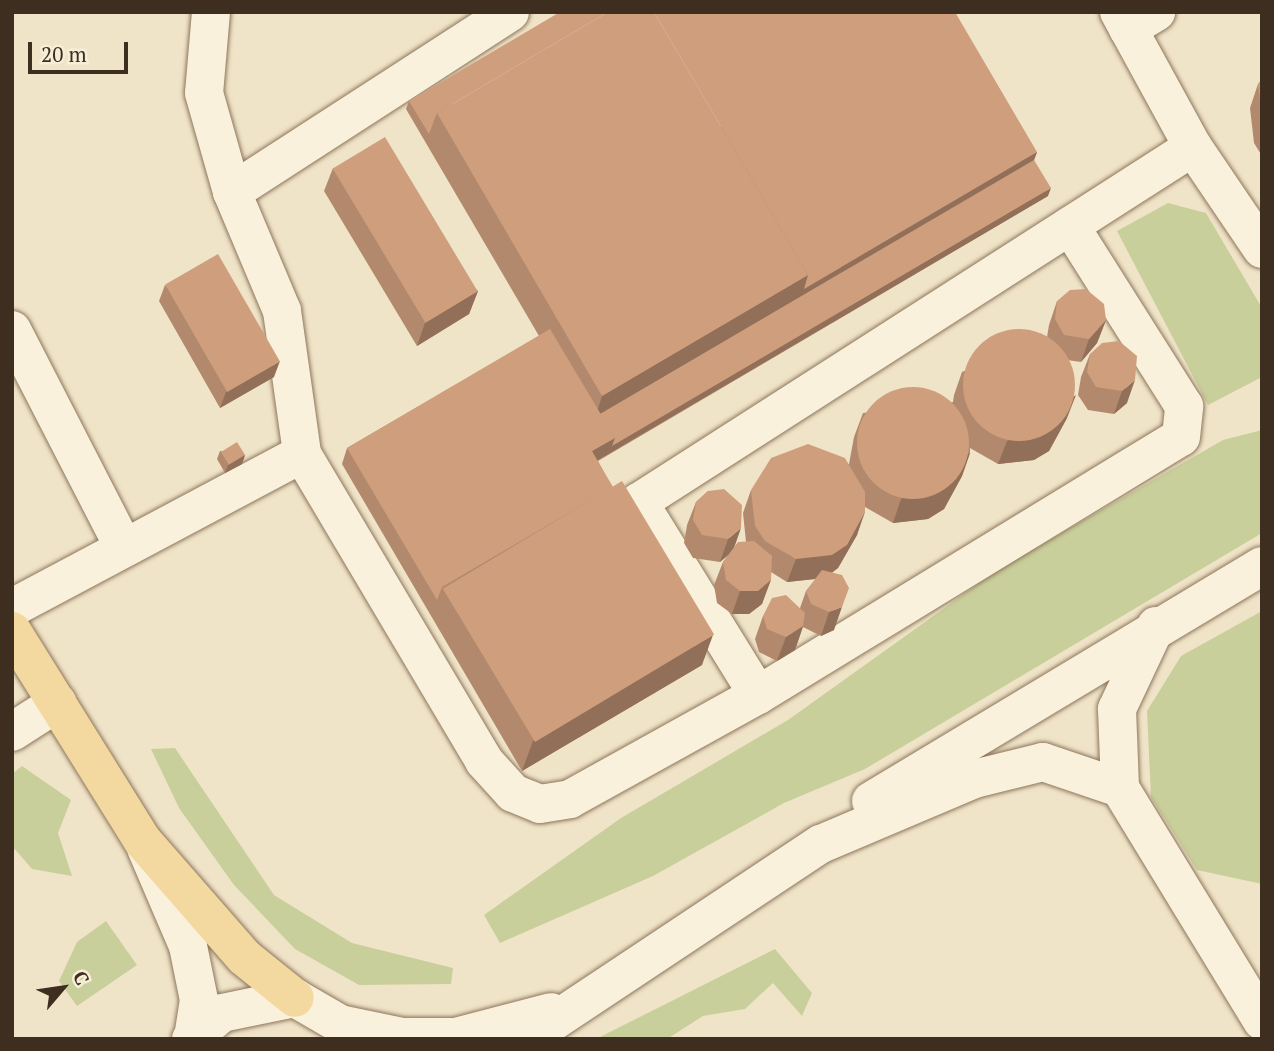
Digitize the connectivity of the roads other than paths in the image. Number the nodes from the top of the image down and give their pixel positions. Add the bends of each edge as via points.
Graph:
1 (211, 12) edge
2 (492, 17) edge
3 (1134, 18) edge
4 (1193, 147) junction
5 (232, 192) junction
6 (1070, 226) junction
7 (1262, 249) edge
8 (12, 330) edge
9 (302, 454) junction
10 (123, 546) junction
11 (1262, 566) edge
12 (12, 608) edge
13 (1156, 626) junction
14 (12, 631) edge
15 (758, 695) junction
16 (57, 703) junction
17 (12, 732) edge
18 (1120, 789) junction
19 (142, 840) junction
20 (821, 844) junction
21 (1250, 978) edge
22 (594, 995) junction
23 (295, 998) junction
24 (1262, 1021) edge
25 (342, 1032) edge
26 (192, 1037) edge
27 (527, 1039) edge

1 - 5 street via 204,93
2 - 5 street
3 - 4 street
4 - 6 street
4 - 7 street
5 - 9 street via 282,311
6 - 15 street via 639,502
6 - 15 street via 1184,406 1181,437
8 - 10 street
9 - 10 street
9 - 15 street via 484,761 513,793 540,804 570,799
10 - 12 street
11 - 13 street
13 - 18 street via 1116,709
13 - 20 street via 876,797
14 - 16 main road
16 - 17 street
16 - 19 main road
18 - 20 street via 1043,762 974,779
18 - 21 street
19 - 23 main road via 244,957
19 - 26 street via 188,946 199,1000
20 - 22 street
21 - 24 street
22 - 25 street via 456,1037
22 - 27 street
23 - 25 street
23 - 26 street via 222,1013

